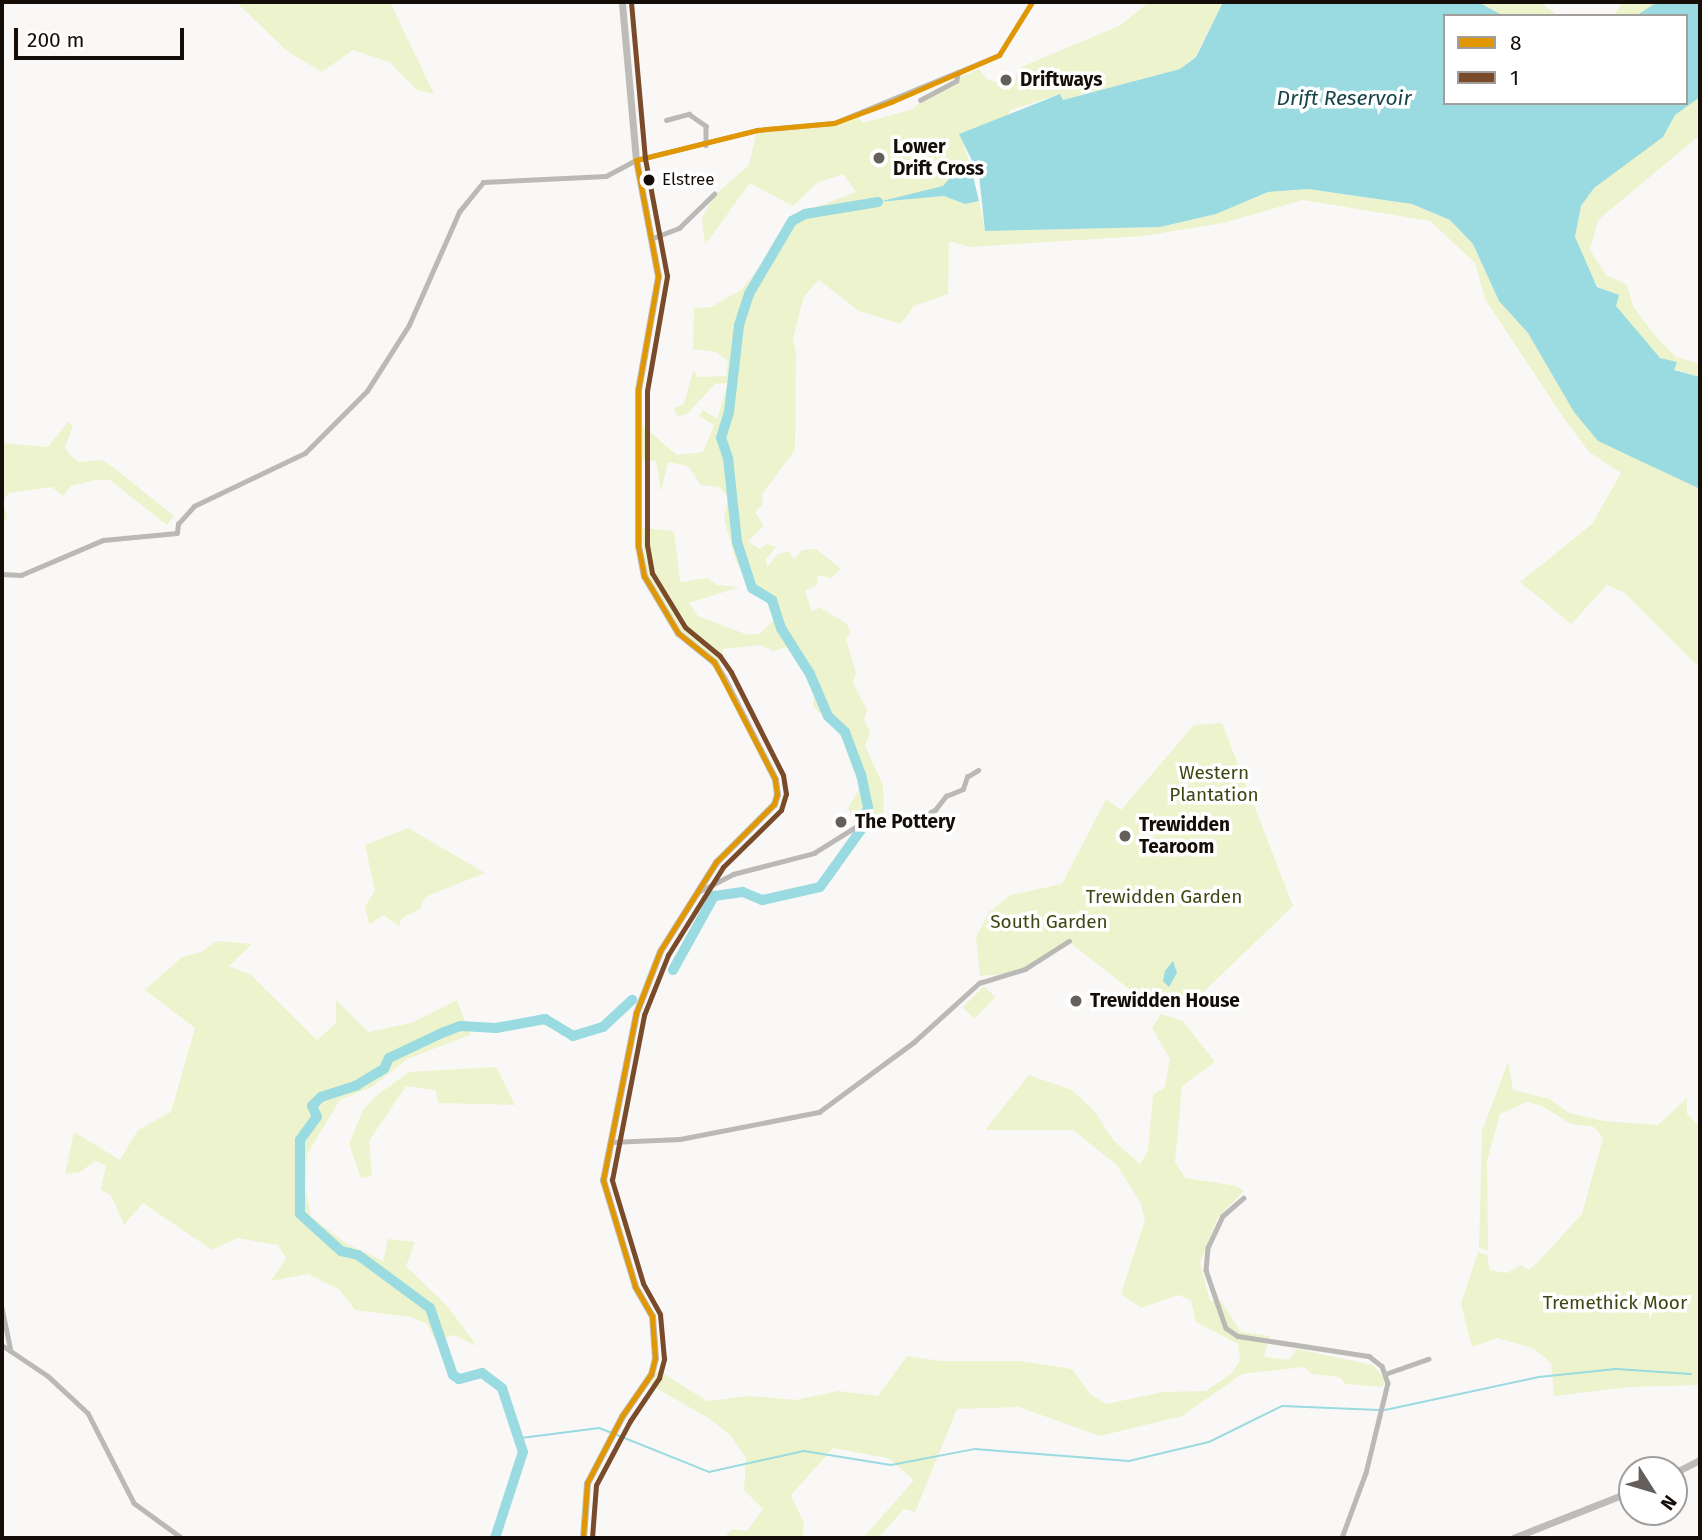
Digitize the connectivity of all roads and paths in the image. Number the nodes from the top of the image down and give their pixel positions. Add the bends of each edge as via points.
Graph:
1 (622, 2) edge
2 (1032, 2) edge
3 (958, 73) junction
4 (920, 100) dead end
5 (666, 120) dead end
6 (706, 145) junction
7 (636, 160) junction
8 (714, 194) dead end
9 (653, 238) junction
10 (2, 573) edge
11 (978, 770) dead end
12 (699, 891) junction
13 (1069, 942) dead end
14 (611, 1142) junction
15 (1244, 1198) dead end
16 (2, 1308) edge
17 (2, 1345) edge
18 (11, 1351) junction
19 (1429, 1359) dead end
20 (1385, 1374) junction
21 (1618, 1497) edge
22 (182, 1538) edge
23 (583, 1538) edge
24 (1342, 1538) edge
25 (1513, 1538) edge

1 - 7 main road
2 - 3 street via 999,55
3 - 4 street via 956,81
3 - 6 street via 834,123 757,130
5 - 6 street via 689,114 706,126
6 - 7 street
7 - 9 main road
7 - 10 street via 606,176 549,176 480,185 459,212 408,325 367,391 305,453 194,506 177,533 103,540 21,575
8 - 9 street via 679,228
9 - 12 main road via 655,304 638,390 638,546 644,576 678,633 714,662 775,779 777,794 774,804 716,862
11 - 12 street via 967,777 963,789 946,796 922,817 857,826 814,853 733,874
12 - 14 main road via 660,951 640,1001
13 - 14 street via 1025,969 979,984 914,1042 819,1112 680,1139
14 - 23 main road via 603,1180 606,1198 656,1337 651,1374 612,1433 587,1483
15 - 20 street via 1223,1216 1207,1255 1206,1270 1226,1328 1238,1336 1369,1356
16 - 18 street
17 - 18 street
18 - 22 street via 48,1376 88,1413 134,1503
19 - 20 street
20 - 24 street via 1388,1383 1366,1473
21 - 25 main road

